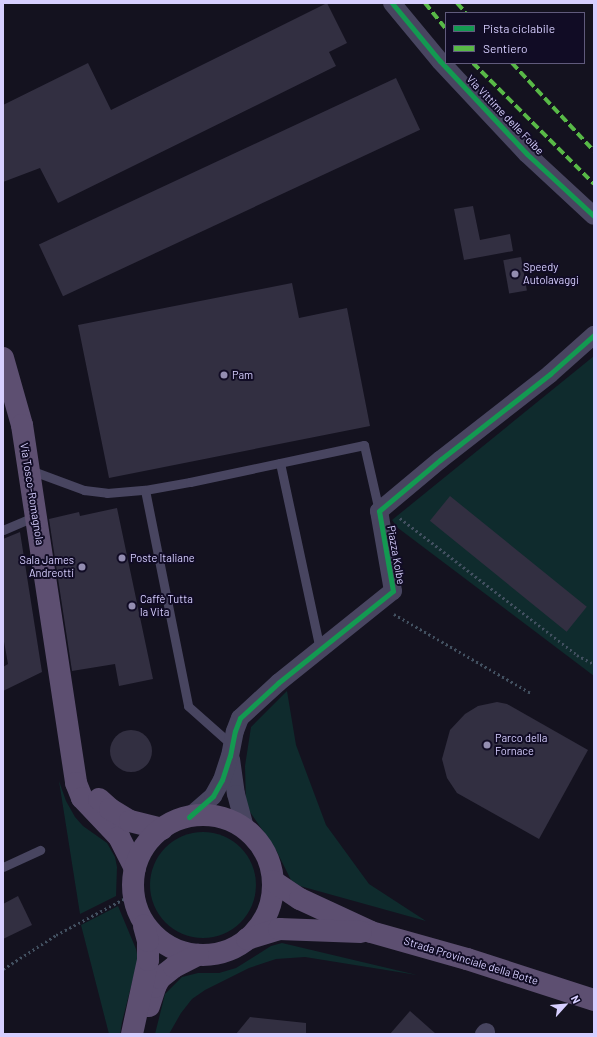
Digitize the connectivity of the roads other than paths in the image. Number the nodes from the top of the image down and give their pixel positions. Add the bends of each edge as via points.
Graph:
1 (392, 3) edge
2 (594, 216) edge
3 (594, 335) edge
4 (3, 358) edge
5 (280, 463) junction
6 (29, 469) junction
7 (145, 490) junction
8 (382, 509) junction
9 (36, 516) junction
10 (3, 530) edge
11 (320, 649) junction
12 (231, 750) junction
13 (72, 756) junction
14 (190, 817) junction
15 (245, 827) junction
16 (162, 829) junction
17 (40, 850) dead end
18 (3, 867) edge
19 (135, 868) junction
20 (273, 881) junction
21 (144, 926) junction
22 (371, 932) junction
23 (246, 940) junction
24 (198, 955) junction
25 (594, 1000) edge
26 (132, 1034) edge
27 (142, 1034) edge

1 - 2 street, Via Vittime delle Foibe via 440,61 527,154
3 - 8 street via 550,374
4 - 6 main road, Via Tosco-Romagnola via 22,425
5 - 7 lane, Piazza Kolbe
5 - 8 lane, Piazza Kolbe via 364,445
5 - 11 lane
6 - 7 lane, Piazza Kolbe via 95,492
6 - 9 main road, Via Tosco-Romagnola
7 - 12 lane via 188,706
8 - 11 street, Piazza Kolbe via 392,591
9 - 10 lane
9 - 13 main road, Via Tosco-Romagnola
11 - 12 street, Piazza Kolbe via 240,718
12 - 14 street, Piazza Kolbe via 222,780 213,796
12 - 15 street, Piazza Kolbe via 236,794
13 - 16 main road via 97,798 110,809 130,822
13 - 19 main road, Via Tosco-Romagnola via 76,783 82,798 119,837
14 - 15 main road via 218,816
14 - 16 main road
15 - 20 main road via 265,853
16 - 19 main road via 142,851
17 - 18 lane
19 - 21 main road via 134,894
20 - 22 main road via 300,899
20 - 23 main road via 272,896 266,914 258,928
21 - 24 main road via 164,946 186,954
21 - 26 main road via 148,941 148,960
22 - 23 main road via 279,929
22 - 25 main road, Strada Provinciale della Botte via 467,959
23 - 24 main road via 239,946 225,951
24 - 27 main road via 174,967 157,983

